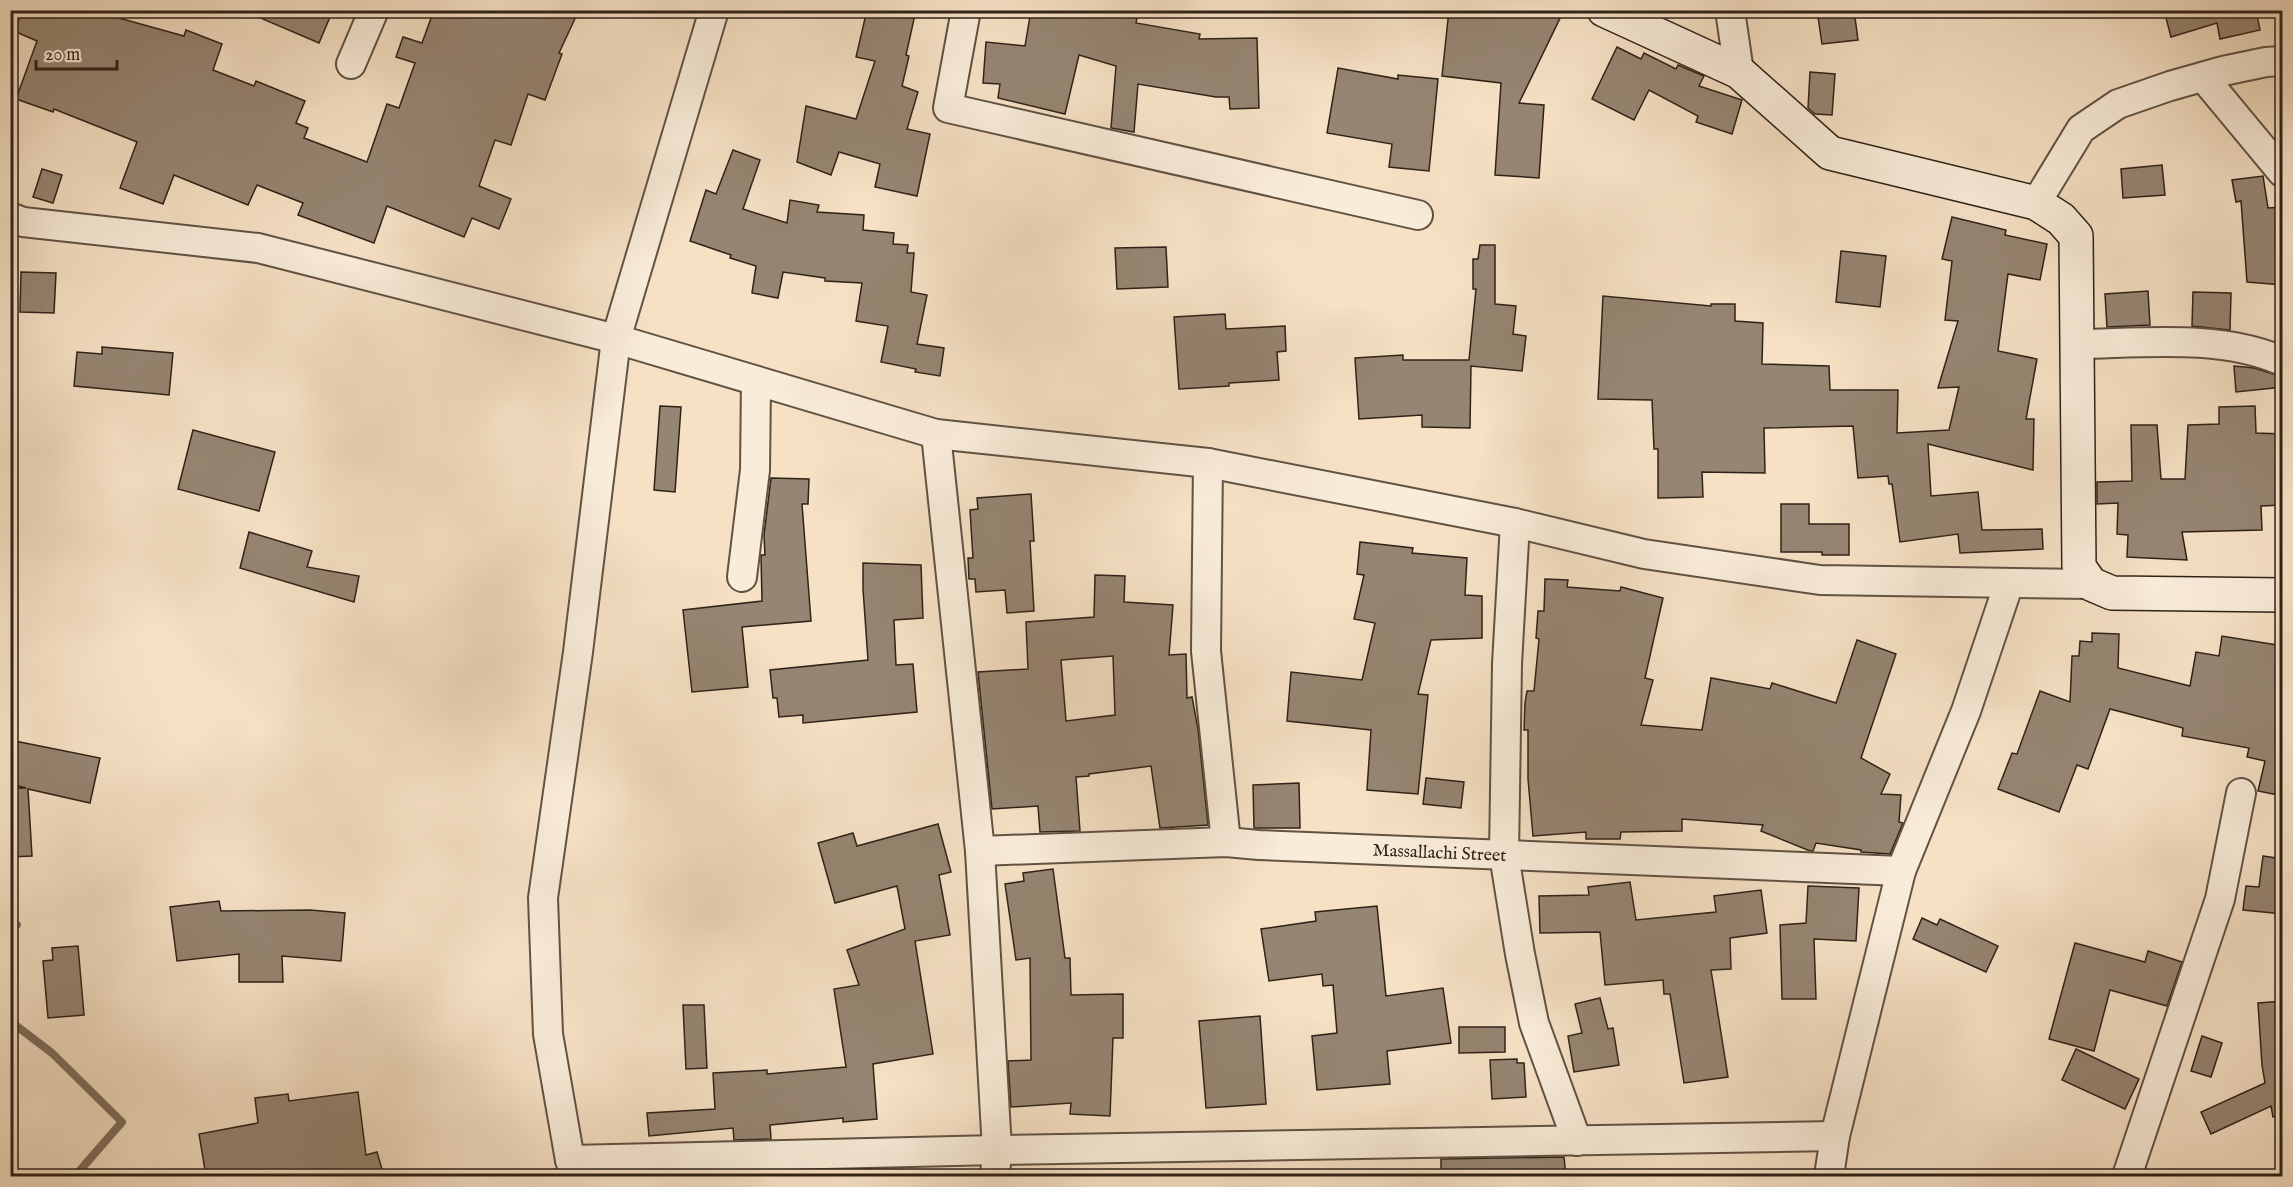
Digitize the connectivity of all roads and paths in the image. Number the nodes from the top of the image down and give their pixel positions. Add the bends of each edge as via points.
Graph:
1 (374, 10) edge
2 (714, 10) edge
3 (966, 10) edge
4 (1604, 10) edge
5 (1730, 10) edge
6 (2283, 61) edge
7 (351, 64) dead end
8 (1739, 72) junction
9 (2204, 78) junction
10 (2283, 172) edge
11 (2036, 203) junction
12 (1418, 215) dead end
13 (10, 217) edge
14 (616, 339) junction
15 (2078, 344) junction
16 (2283, 361) edge
17 (756, 381) junction
18 (936, 434) junction
19 (1208, 463) junction
20 (1515, 523) junction
21 (742, 577) dead end
22 (2009, 583) junction
23 (2091, 584) junction
24 (2283, 595) edge
25 (2241, 793) dead end
26 (1226, 842) junction
27 (980, 851) junction
28 (1504, 855) junction
29 (1901, 871) junction
30 (1835, 1136) junction
31 (1577, 1141) junction
32 (996, 1163) edge
33 (573, 1168) edge
34 (1829, 1176) edge
35 (2127, 1176) edge

1 - 7 street
2 - 14 street
3 - 12 street via 948,108
4 - 8 street
5 - 8 street
6 - 9 street
8 - 11 street via 1830,153
9 - 10 street
9 - 11 street via 2118,104 2081,129
11 - 15 street via 2061,219 2076,236
13 - 14 street via 23,222 258,248
14 - 17 street
14 - 33 street via 543,898 548,1034
15 - 16 street via 2198,343 2263,352
15 - 23 street via 2079,567
17 - 18 street
17 - 21 street via 755,470
18 - 19 street
18 - 27 street
19 - 20 street
19 - 26 street via 1206,651
20 - 22 street via 1644,554 1820,580
20 - 28 street via 1507,664
22 - 23 street
22 - 29 street via 1966,711
23 - 24 street via 2112,593
25 - 35 street via 2220,899
26 - 27 street, Massallachi Street
26 - 28 street, Massallachi Street
27 - 32 street
28 - 29 street, Massallachi Street
28 - 31 street via 1534,1023
29 - 30 street
30 - 31 street
30 - 34 street
31 - 32 street
32 - 33 street

